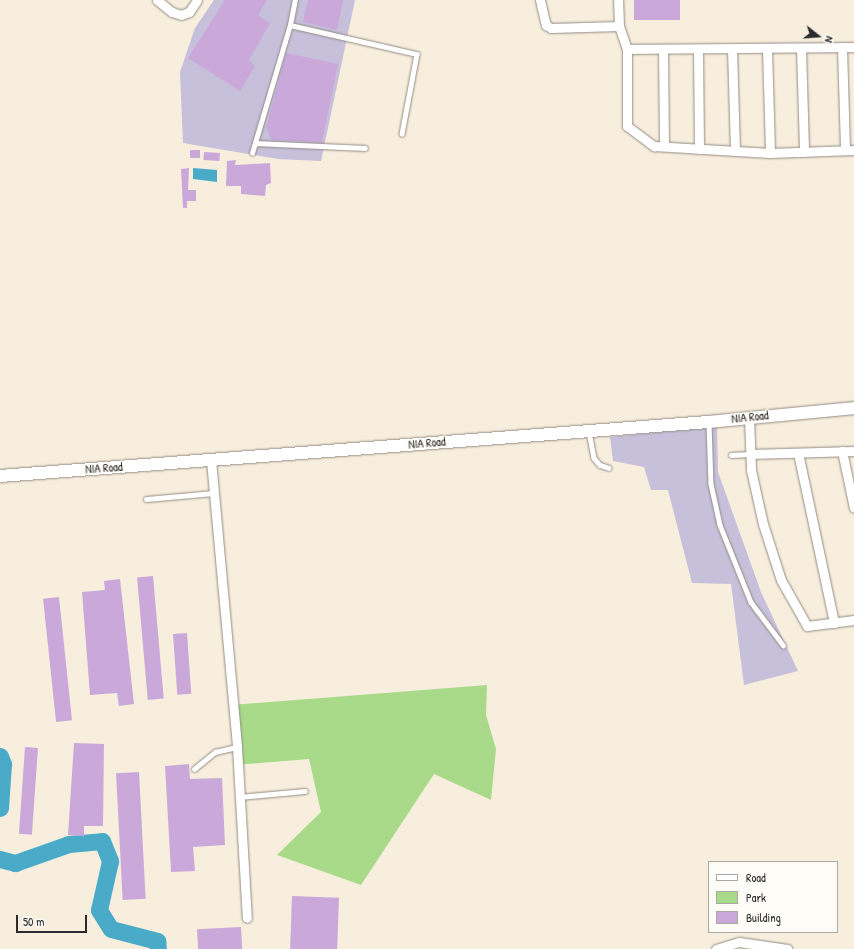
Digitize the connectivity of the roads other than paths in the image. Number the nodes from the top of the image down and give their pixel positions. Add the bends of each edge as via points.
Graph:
1 (157, 0) edge
2 (197, 0) edge
3 (295, 0) edge
4 (540, 0) edge
5 (618, 0) edge
6 (290, 25) junction
7 (619, 26) junction
8 (842, 47) junction
9 (854, 47) edge
10 (801, 48) junction
11 (627, 49) junction
12 (732, 49) junction
13 (663, 50) junction
14 (698, 50) junction
15 (767, 50) junction
16 (402, 134) dead end
17 (255, 144) junction
18 (664, 146) junction
19 (364, 148) dead end
20 (699, 149) junction
21 (849, 150) edge
22 (735, 151) junction
23 (804, 152) junction
24 (252, 153) dead end
25 (770, 153) junction
26 (854, 408) edge
27 (749, 417) junction
28 (709, 422) junction
29 (588, 430) junction
30 (842, 451) junction
31 (854, 451) edge
32 (798, 453) junction
33 (750, 454) junction
34 (731, 455) dead end
35 (211, 460) junction
36 (609, 468) dead end
37 (0, 476) edge
38 (214, 493) junction
39 (146, 499) dead end
40 (854, 508) edge
41 (854, 620) edge
42 (834, 623) junction
43 (783, 645) dead end
44 (237, 747) junction
45 (194, 769) dead end
46 (305, 791) dead end
47 (239, 797) junction
48 (247, 918) dead end
49 (716, 949) edge
50 (787, 949) edge

1 - 2 street via 172,12 181,15 189,12
3 - 6 lane
4 - 7 street via 546,24 551,28
5 - 7 street
6 - 16 lane via 417,54
6 - 17 lane
7 - 11 street
8 - 9 street
8 - 10 street
8 - 21 street
10 - 15 street
10 - 23 street
11 - 13 street
11 - 18 street via 627,126 654,146
12 - 14 street
12 - 15 street
12 - 22 street
13 - 14 street
13 - 18 street
14 - 20 street
15 - 25 street
17 - 19 lane
17 - 24 lane
18 - 20 street
20 - 22 street
21 - 23 street
22 - 25 street
23 - 25 street
26 - 27 street, NIA Road
27 - 28 street, NIA Road
27 - 33 street
28 - 29 street, NIA Road
28 - 43 lane via 711,484 720,525 751,602
29 - 35 street, NIA Road
29 - 36 lane via 594,458 600,465
30 - 31 street
30 - 32 street
30 - 40 street
32 - 33 street
32 - 42 street
33 - 34 lane
33 - 42 street via 763,524 781,580 807,626
35 - 37 street, NIA Road
35 - 38 street
38 - 39 lane
38 - 44 street
41 - 42 street
44 - 45 lane via 215,752
44 - 47 street
46 - 47 lane
47 - 48 street
49 - 50 street via 739,942

